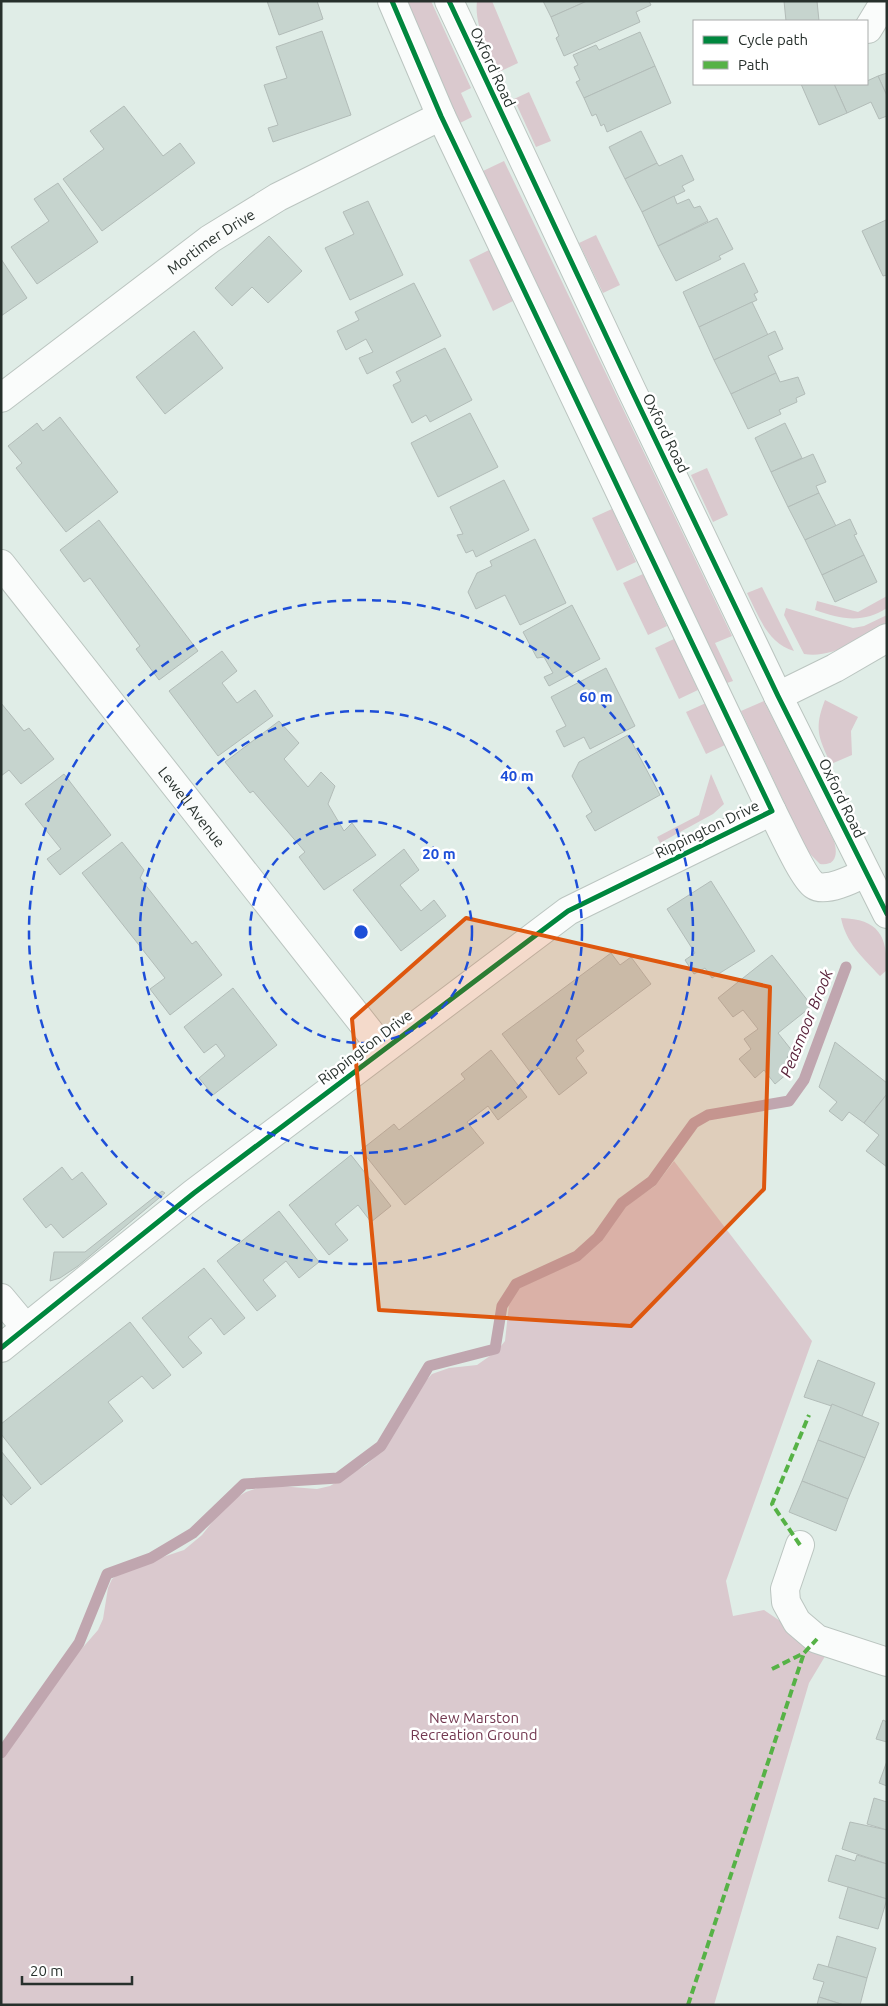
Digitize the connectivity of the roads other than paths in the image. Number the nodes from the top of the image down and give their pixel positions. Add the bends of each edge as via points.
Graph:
1 (392, 1) edge
2 (449, 1) edge
3 (885, 1) edge
4 (868, 29) edge
5 (441, 116) junction
6 (1, 398) edge
7 (1, 564) edge
8 (887, 638) edge
9 (778, 696) junction
10 (772, 811) junction
11 (865, 873) junction
12 (887, 914) edge
13 (383, 1048) junction
14 (1, 1298) edge
15 (26, 1328) junction
16 (1, 1348) edge
17 (800, 1545) dead end
18 (887, 1662) edge

1 - 5 street
2 - 9 street, Oxford Road
3 - 4 street
5 - 6 street, Mortimer Drive via 278,197 210,238
5 - 10 street
7 - 13 street, Lewell Avenue
8 - 9 street
9 - 11 street, Oxford Road
10 - 11 street via 814,886 836,885
10 - 13 street, Rippington Drive via 568,911
11 - 12 street, Oxford Road
13 - 15 street, Rippington Drive via 194,1193
14 - 15 street
15 - 16 street, Rippington Drive
17 - 18 street via 785,1589 786,1602 797,1622 817,1639

